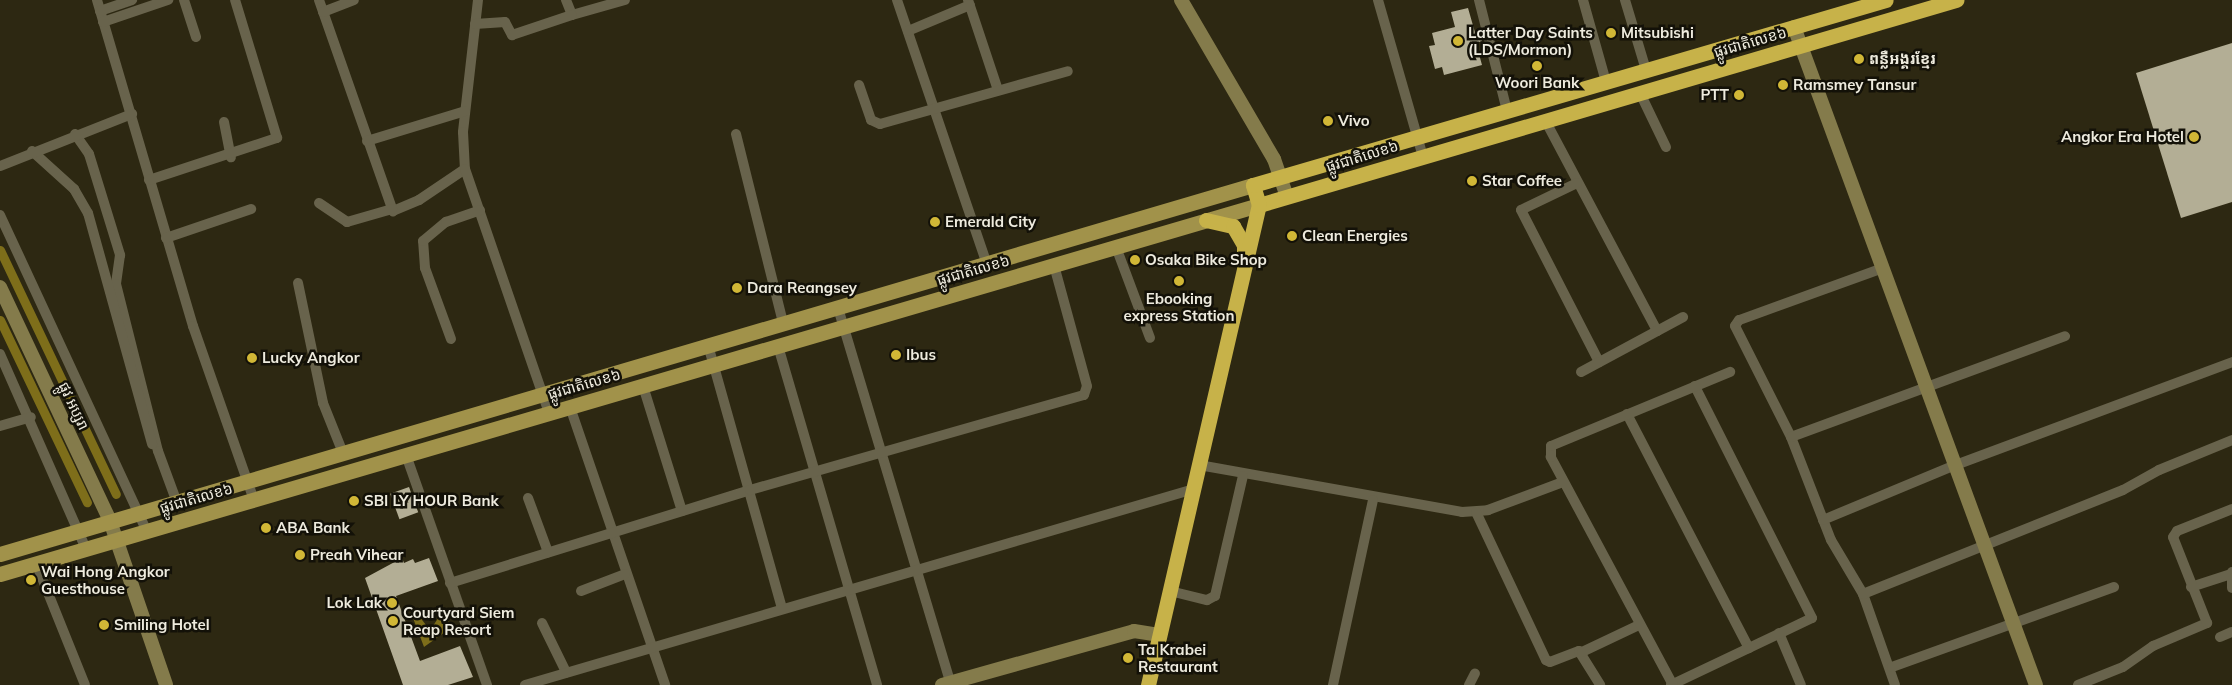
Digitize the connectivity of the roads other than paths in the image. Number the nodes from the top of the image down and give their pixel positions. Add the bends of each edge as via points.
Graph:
1 (97, 0) edge
2 (132, 0) edge
3 (168, 0) edge
4 (184, 0) edge
5 (235, 0) edge
6 (319, 0) edge
7 (354, 0) edge
8 (478, 0) edge
9 (566, 0) edge
10 (625, 0) edge
11 (896, 0) edge
12 (1182, 0) edge
13 (1378, 0) edge
14 (1479, 0) edge
15 (1583, 0) edge
16 (1625, 0) edge
17 (1886, 0) edge
18 (1956, 0) edge
19 (969, 3) edge
20 (1932, 3) edge
21 (100, 10) junction
22 (323, 12) junction
23 (572, 15) junction
24 (103, 22) junction
25 (475, 24) junction
26 (1794, 27) junction
27 (908, 31) junction
28 (196, 37) dead end
29 (1799, 46) junction
30 (1646, 70) junction
31 (1068, 71) dead end
32 (1606, 82) junction
33 (860, 85) dead end
34 (998, 90) junction
35 (1640, 93) junction
36 (933, 108) junction
37 (465, 111) junction
38 (1507, 111) junction
39 (132, 114) junction
40 (1545, 120) junction
41 (224, 122) dead end
42 (75, 134) junction
43 (736, 134) dead end
44 (1418, 137) junction
45 (367, 141) junction
46 (1666, 147) dead end
47 (32, 151) junction
48 (231, 157) junction
49 (1423, 157) junction
50 (0, 166) edge
51 (464, 169) junction
52 (1281, 177) junction
53 (149, 180) junction
54 (1576, 183) junction
55 (1253, 185) junction
56 (1287, 197) junction
57 (319, 203) dead end
58 (1259, 205) junction
59 (392, 208) junction
60 (250, 209) dead end
61 (480, 210) junction
62 (0, 215) edge
63 (1206, 220) junction
64 (166, 238) junction
65 (1116, 246) junction
66 (987, 264) junction
67 (1054, 265) junction
68 (1245, 267) junction
69 (1883, 268) junction
70 (298, 282) dead end
71 (0, 287) edge
72 (838, 308) junction
73 (1683, 316) dead end
74 (784, 323) junction
75 (844, 326) junction
76 (1656, 331) junction
77 (2066, 336) dead end
78 (1150, 338) dead end
79 (451, 339) dead end
80 (708, 345) junction
81 (778, 346) junction
82 (0, 354) edge
83 (1599, 362) junction
84 (2232, 362) edge
85 (714, 365) junction
86 (1581, 372) dead end
87 (1730, 372) dead end
88 (643, 386) junction
89 (1695, 386) junction
90 (1926, 388) junction
91 (542, 394) junction
92 (570, 407) junction
93 (549, 413) junction
94 (1627, 414) junction
95 (31, 417) junction
96 (0, 426) edge
97 (1792, 437) junction
98 (2232, 440) edge
99 (882, 452) junction
100 (343, 453) junction
101 (406, 455) junction
102 (1199, 466) junction
103 (1953, 466) junction
104 (815, 472) junction
105 (167, 475) junction
106 (1244, 476) junction
107 (247, 481) junction
108 (1564, 482) junction
109 (1194, 488) junction
110 (750, 490) junction
111 (528, 498) dead end
112 (176, 500) junction
113 (254, 500) junction
114 (1373, 500) junction
115 (2232, 509) edge
116 (682, 511) junction
117 (140, 512) junction
118 (1476, 512) junction
119 (1823, 520) junction
120 (110, 521) junction
121 (80, 530) junction
122 (147, 531) junction
123 (611, 533) junction
124 (116, 540) junction
125 (1984, 544) junction
126 (86, 549) junction
127 (548, 552) junction
128 (0, 554) edge
129 (36, 564) junction
130 (918, 570) junction
131 (2232, 573) edge
132 (0, 574) edge
133 (625, 574) junction
134 (450, 583) junction
135 (2114, 587) dead end
136 (2192, 587) junction
137 (849, 588) junction
138 (2232, 588) edge
139 (581, 591) dead end
140 (1170, 591) junction
141 (1863, 594) junction
142 (782, 608) junction
143 (542, 623) dead end
144 (1640, 625) junction
145 (2013, 625) junction
146 (2232, 632) edge
147 (1779, 634) junction
148 (1159, 635) junction
149 (2220, 637) dead end
150 (649, 647) junction
151 (1749, 648) junction
152 (1582, 652) junction
153 (1892, 667) junction
154 (566, 672) junction
155 (1475, 673) dead end
156 (948, 684) edge
157 (85, 685) edge
158 (166, 685) edge
159 (487, 685) edge
160 (525, 685) edge
161 (665, 685) edge
162 (877, 685) edge
163 (1148, 685) edge
164 (1333, 685) edge
165 (1469, 685) edge
166 (1600, 685) edge
167 (1672, 685) edge
168 (1800, 685) edge
169 (1895, 685) edge
170 (2036, 685) edge
171 (2078, 685) edge

1 - 21 street
2 - 21 street
3 - 24 street
4 - 28 street
5 - 48 street via 277,138
6 - 22 street
7 - 22 street
8 - 25 street
9 - 23 street
10 - 23 street
11 - 27 street
12 - 52 street via 1274,159
13 - 44 street
14 - 38 street
15 - 32 street
16 - 30 street
17 - 26 highway, ផ្លូវជាតិលេខ៦
18 - 20 highway, ផ្លូវជាតិលេខ៦
19 - 27 street
19 - 34 street
20 - 29 highway, ផ្លូវជាតិលេខ៦
21 - 24 street
22 - 45 street
23 - 25 street via 512,35 505,22
24 - 39 street
25 - 37 street
26 - 29 street
26 - 30 highway, ផ្លូវជាតិលេខ៦
27 - 36 street
29 - 35 highway, ផ្លូវជាតិលេខ៦
29 - 69 street
30 - 32 highway, ផ្លូវជាតិលេខ៦
31 - 34 street
32 - 38 highway, ផ្លូវជាតិលេខ៦
33 - 36 street via 874,124
34 - 36 street
35 - 40 highway, ផ្លូវជាតិលេខ៦
35 - 46 street
36 - 66 street
37 - 45 street
37 - 51 street
38 - 44 highway, ផ្លូវជាតិលេខ៦
39 - 42 street
39 - 53 street
40 - 49 highway, ផ្លូវជាតិលេខ៦
40 - 54 street
41 - 48 street
42 - 47 street
42 - 105 street via 89,154 120,255 116,284
43 - 74 street
44 - 49 street
44 - 52 highway, ផ្លូវជាតិលេខ៦
45 - 59 street
47 - 50 street
47 - 105 street via 74,189 88,214 160,471
48 - 53 street
49 - 56 highway, ផ្លូវជាតិលេខ៦
51 - 59 street via 406,207
51 - 61 street
52 - 55 highway, ផ្លូវជាតិលេខ៦
52 - 56 street
53 - 64 street
54 - 76 street
54 - 83 street via 1522,210
55 - 58 highway
55 - 66 main road, ផ្លូវជាតិលេខ៦
56 - 58 highway, ផ្លូវជាតិលេខ៦
57 - 59 street via 347,222
58 - 63 main road, ផ្លូវជាតិលេខ៦
58 - 68 highway
60 - 64 street
61 - 79 street via 446,222 423,241 425,268
61 - 91 street
62 - 117 street
63 - 65 main road, ផ្លូវជាតិលេខ៦
63 - 68 highway via 1234,226 1244,245
64 - 107 street
65 - 67 main road, ផ្លូវជាតិលេខ៦
65 - 78 street
66 - 72 main road, ផ្លូវជាតិលេខ៦
67 - 75 main road, ផ្លូវជាតិលេខ៦
67 - 99 street via 1087,392
68 - 102 highway
69 - 90 street
69 - 97 street via 1736,324
70 - 100 street via 323,403
71 - 120 street, ផ្លូវ អប្សរា
72 - 74 main road, ផ្លូវជាតិលេខ៦
72 - 75 street
73 - 76 street
74 - 80 main road, ផ្លូវជាតិលេខ៦
75 - 81 main road, ផ្លូវជាតិលេខ៦
75 - 99 street
76 - 83 street
77 - 90 street
80 - 85 street
80 - 91 main road, ផ្លូវជាតិលេខ៦
81 - 85 main road, ផ្លូវជាតិលេខ៦
81 - 104 street
82 - 95 street
83 - 86 street
84 - 103 street
85 - 88 main road, ផ្លូវជាតិលេខ៦
85 - 110 street
87 - 89 street
88 - 92 main road, ផ្លូវជាតិលេខ៦
88 - 116 street
89 - 94 street
89 - 147 street via 1812,612 1812,618
90 - 97 street
90 - 103 street
91 - 93 street
91 - 100 main road, ផ្លូវជាតិលេខ៦
92 - 93 main road, ផ្លូវជាតិលេខ៦
92 - 123 street
93 - 101 main road, ផ្លូវជាតិលេខ៦
94 - 108 street via 1551,446 1551,457
94 - 151 street
95 - 96 street
95 - 121 street
97 - 119 street
98 - 125 street via 2159,470 2123,490
99 - 104 street
99 - 130 street
100 - 107 main road, ផ្លូវជាតិលេខ៦
101 - 113 main road, ផ្លូវជាតិលេខ៦
101 - 134 street
102 - 106 street
102 - 109 highway
103 - 119 street
103 - 125 street
104 - 110 street
104 - 137 street
105 - 112 street
106 - 114 street
106 - 140 street via 1215,596 1207,600
107 - 112 main road, ផ្លូវជាតិលេខ៦
107 - 113 street
108 - 118 street
108 - 144 street
109 - 130 street
109 - 140 highway
110 - 116 street
110 - 142 street
111 - 127 street
112 - 117 main road, ផ្លូវជាតិលេខ៦
113 - 122 main road, ផ្លូវជាតិលេខ៦
114 - 118 street
114 - 164 street
115 - 136 street via 2176,531 2173,537
116 - 123 street
117 - 120 main road, ផ្លូវជាតិលេខ៦
117 - 122 street
118 - 152 street via 1547,662
119 - 141 street
120 - 121 main road, ផ្លូវជាតិលេខ៦
120 - 124 street, ផ្លូវ អប្សរា
121 - 126 street
121 - 128 main road, ផ្លូវជាតិលេខ៦
122 - 124 main road, ផ្លូវជាតិលេខ៦
123 - 127 street
123 - 133 street
124 - 126 main road, ផ្លូវជាតិលេខ៦
124 - 158 street, ផ្លូវ អប្សរា
125 - 141 street
125 - 145 street
126 - 129 main road, ផ្លូវជាតិលេខ៦
127 - 134 street
129 - 132 main road, ផ្លូវជាតិលេខ៦
129 - 157 street
130 - 137 street
130 - 156 street
131 - 136 street
131 - 138 street
133 - 139 street
133 - 150 street
134 - 159 street
135 - 145 street
136 - 171 street via 2207,623 2153,646 2123,667
137 - 142 street
137 - 162 street
140 - 148 highway
141 - 153 street
142 - 150 street
143 - 154 street
144 - 152 street
144 - 167 street
145 - 153 street
145 - 170 street
146 - 149 street
147 - 151 street
147 - 168 street
148 - 156 street via 1134,631
148 - 163 highway
150 - 154 street
150 - 161 street
151 - 167 street
152 - 166 street
153 - 169 street
154 - 160 street
155 - 165 street

